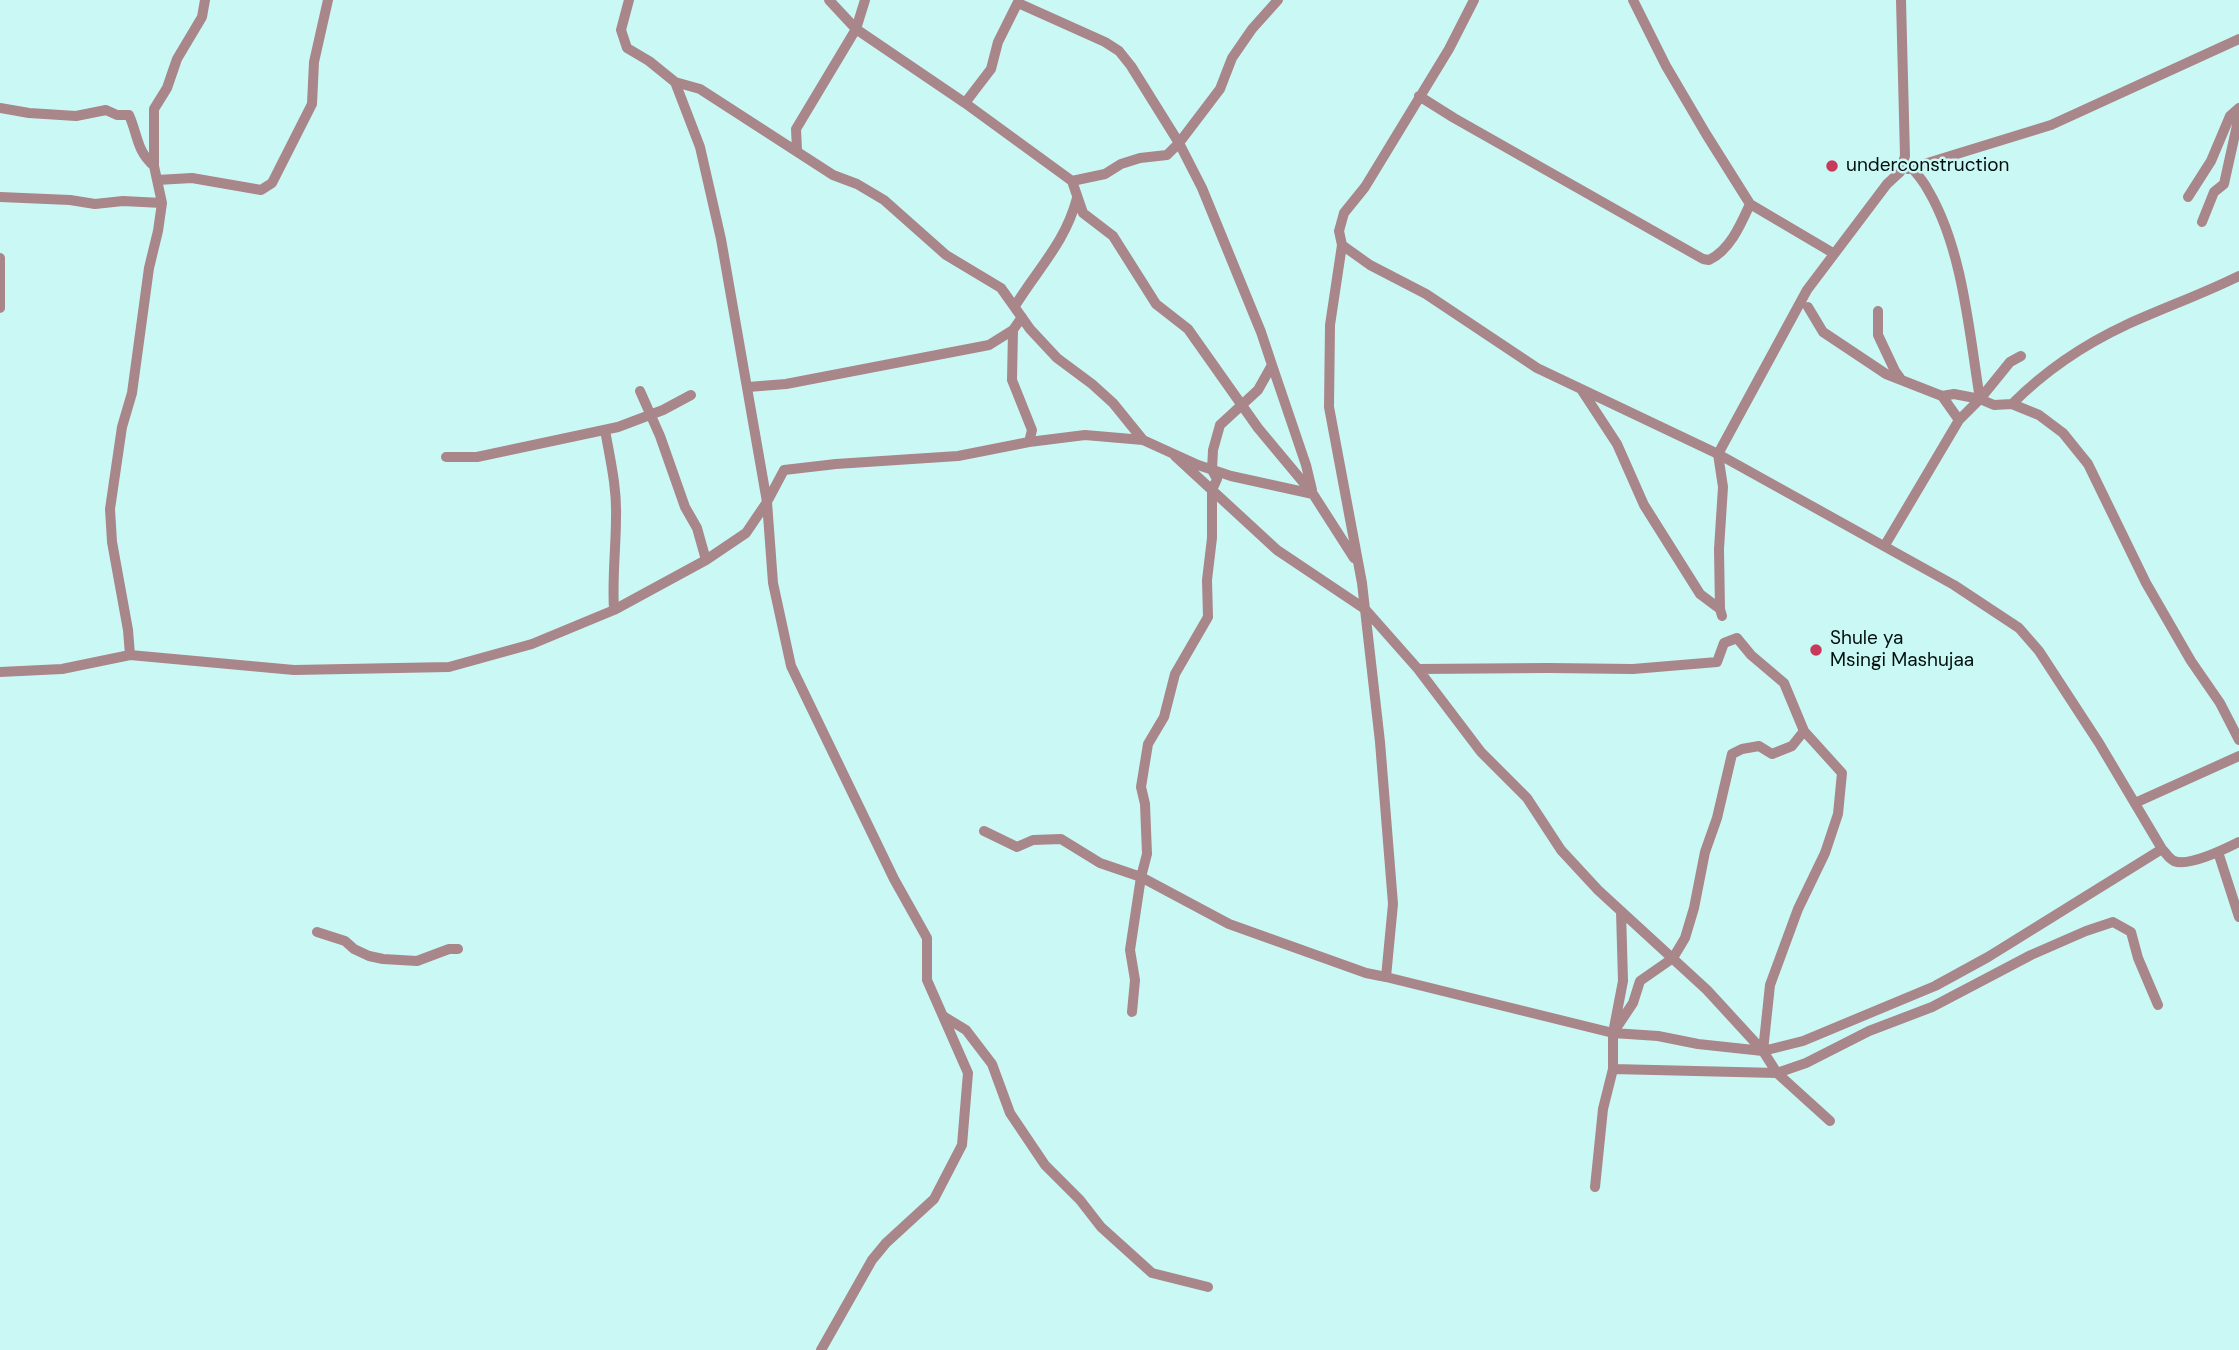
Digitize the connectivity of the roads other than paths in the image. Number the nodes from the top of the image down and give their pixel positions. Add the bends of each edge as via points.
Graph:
1 (205, 0) edge
2 (328, 0) edge
3 (629, 0) edge
4 (829, 0) edge
5 (865, 0) edge
6 (1278, 0) edge
7 (1474, 0) edge
8 (1633, 0) edge
9 (1901, 0) edge
10 (1018, 1) edge
11 (856, 29) junction
12 (2239, 39) edge
13 (675, 82) junction
14 (1419, 96) junction
15 (965, 103) junction
16 (0, 108) edge
17 (2239, 108) edge
18 (2239, 116) edge
19 (1179, 143) junction
20 (797, 150) junction
21 (154, 166) junction
22 (1912, 168) junction
23 (1900, 172) junction
24 (157, 180) junction
25 (1072, 181) junction
26 (0, 197) edge
27 (1077, 197) junction
28 (2188, 197) dead end
29 (162, 203) junction
30 (1750, 204) junction
31 (2202, 222) dead end
32 (1342, 244) junction
33 (1833, 253) junction
34 (0, 258) edge
35 (2239, 276) edge
36 (1016, 306) junction
37 (1808, 307) dead end
38 (0, 308) edge
39 (1878, 311) dead end
40 (1022, 317) junction
41 (1013, 330) junction
42 (2021, 356) dead end
43 (1272, 365) junction
44 (1900, 379) junction
45 (748, 387) junction
46 (1581, 389) junction
47 (640, 391) dead end
48 (691, 394) dead end
49 (1942, 396) junction
50 (1980, 399) junction
51 (2012, 404) junction
52 (1241, 405) junction
53 (650, 415) junction
54 (1959, 420) junction
55 (604, 430) junction
56 (1143, 440) junction
57 (1029, 442) junction
58 (1170, 451) junction
59 (1718, 454) junction
60 (446, 457) dead end
61 (1212, 470) junction
62 (1212, 490) junction
63 (1313, 494) junction
64 (767, 502) junction
65 (1885, 545) junction
66 (706, 560) junction
67 (1357, 564) junction
68 (1365, 609) junction
69 (614, 610) junction
70 (130, 655) junction
71 (1419, 670) junction
72 (0, 672) edge
73 (1804, 731) junction
74 (2239, 740) edge
75 (2239, 756) edge
76 (2135, 803) junction
77 (985, 831) dead end
78 (2239, 842) edge
79 (2162, 849) junction
80 (2218, 852) junction
81 (1141, 877) junction
82 (1621, 911) junction
83 (2239, 917) edge
84 (317, 932) dead end
85 (458, 948) dead end
86 (1673, 958) junction
87 (1386, 977) junction
88 (2158, 1005) dead end
89 (1132, 1012) dead end
90 (942, 1016) junction
91 (1612, 1033) junction
92 (1763, 1051) junction
93 (1613, 1069) junction
94 (1777, 1073) junction
95 (1830, 1121) dead end
96 (1595, 1187) dead end
97 (1209, 1287) dead end
98 (821, 1350) edge

1 - 21 street via 202,17 153,109
2 - 24 street via 314,62 312,104 272,183 261,190 192,178
3 - 13 street via 621,30 626,48
4 - 11 street
5 - 11 street
6 - 19 street via 1252,29 1232,58 1220,89
7 - 14 street
8 - 30 street via 1666,66
9 - 23 street via 1905,156
10 - 15 street via 991,69
10 - 19 street via 1119,51
11 - 15 street
11 - 20 street via 796,129
12 - 22 street via 2051,125
13 - 20 street via 700,89
13 - 45 street via 700,147
14 - 30 street via 1703,259 1714,258 1724,249
14 - 32 street via 1344,213 1339,231
15 - 25 street
16 - 21 street via 76,116 106,110 129,116 138,146
17 - 28 street via 2230,116
18 - 31 street via 2224,184 2214,192
19 - 25 street via 1167,155 1140,158 1105,174
19 - 43 street via 1202,188
20 - 36 street via 833,175 884,200 946,255 1001,288
21 - 24 street
22 - 23 street
22 - 50 street via 1948,232
23 - 33 street
24 - 29 street
25 - 27 street
26 - 29 street
27 - 36 street via 1059,245
27 - 52 street via 1083,213 1112,236 1156,304 1188,329
29 - 70 street via 110,509
30 - 33 street
32 - 46 street via 1536,368
32 - 67 street via 1330,325 1329,407
33 - 59 street via 1807,290
34 - 38 street
35 - 51 street via 2123,326 2071,355
36 - 40 street
37 - 44 street via 1823,332
39 - 44 street via 1878,335
40 - 41 street
40 - 56 street via 1058,358 1114,403
41 - 45 street via 989,345 786,384
41 - 57 street via 1012,380 1032,430
42 - 50 street via 2010,362
43 - 52 street via 1258,390
43 - 63 street
44 - 49 street
45 - 64 street
46 - 59 street
46 - 59 street via 1617,444 1644,505 1700,594 1721,613 1723,487
47 - 53 street
48 - 53 street
49 - 50 street
49 - 54 street
50 - 51 street via 1994,405
50 - 54 street
51 - 74 street via 2039,415 2063,433 2088,464 2146,583
52 - 61 street via 1220,425
52 - 63 street
53 - 55 street
53 - 66 street
54 - 65 street
55 - 60 street via 477,457
55 - 69 street via 614,476
56 - 57 street via 1085,435
56 - 58 street
57 - 64 street via 958,456 784,470
58 - 61 street
58 - 62 street
59 - 65 street
61 - 62 street via 1217,479
61 - 63 street
62 - 68 street via 1277,550
62 - 81 street via 1208,617 1175,674 1164,716 1148,744 1141,788 1147,854
63 - 67 street
64 - 66 street via 746,533
64 - 90 street via 773,583 791,666 927,938 927,979
65 - 76 street via 2019,628 2039,651
66 - 69 street
67 - 68 street
68 - 71 street
68 - 87 street via 1393,904
69 - 70 street via 532,644 449,667 294,670
70 - 72 street via 62,669
71 - 73 street via 1633,669 1717,662 1724,643 1737,638 1784,682
71 - 82 street via 1481,752 1527,798 1561,850
73 - 86 street via 1792,746 1772,754 1759,746 1732,754 1694,908
73 - 92 street via 1842,773 1839,814 1770,985
75 - 76 street
76 - 79 street
77 - 81 street via 1017,846 1061,839 1100,863
78 - 80 street
79 - 80 street via 2172,860 2183,862
79 - 92 street via 1935,986 1803,1041
80 - 83 street
81 - 87 street via 1229,924 1366,974
81 - 89 street via 1130,950 1135,980
82 - 86 street
82 - 91 street via 1623,981
84 - 85 street via 383,959 417,961
86 - 91 street via 1640,981 1633,1003
86 - 92 street
87 - 91 street
88 - 94 street via 2131,932 2113,922 2086,930 1932,1007
90 - 97 street via 966,1030 992,1064 1010,1113 1045,1165 1101,1227 1152,1273
90 - 98 street via 968,1073 962,1145 934,1199 872,1260
91 - 92 street
91 - 93 street
92 - 94 street
93 - 94 street
93 - 96 street via 1603,1109
94 - 95 street

